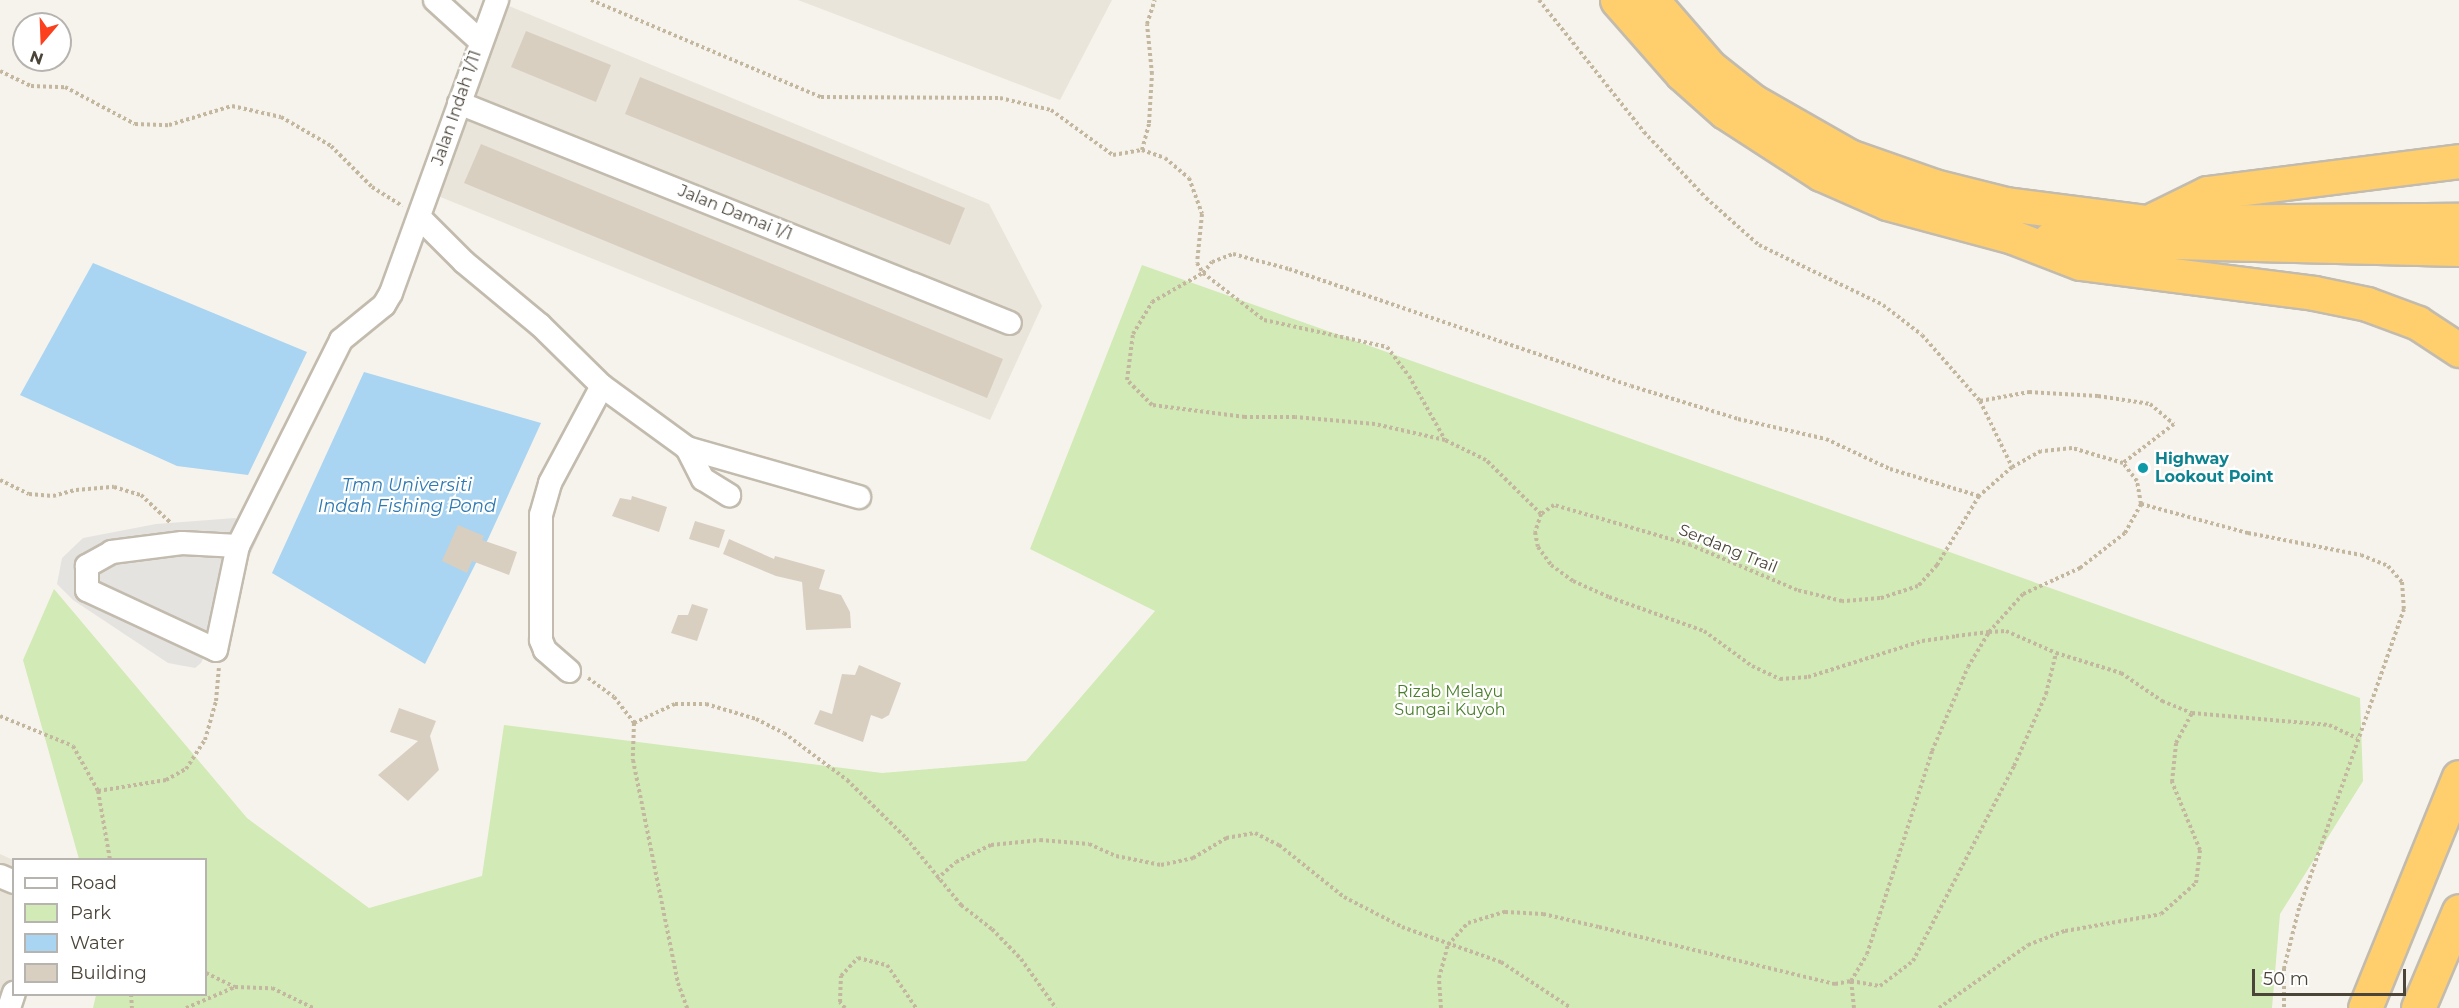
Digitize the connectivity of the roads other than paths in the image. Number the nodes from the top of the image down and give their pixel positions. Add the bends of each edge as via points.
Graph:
1 (435, 0) edge
2 (497, 0) edge
3 (1617, 0) edge
4 (1652, 0) edge
5 (480, 41) junction
6 (459, 103) junction
7 (2459, 161) edge
8 (420, 218) junction
9 (2459, 220) edge
10 (2147, 222) junction
11 (2013, 237) junction
12 (2459, 249) edge
13 (1010, 323) dead end
14 (2459, 351) edge
15 (602, 386) junction
16 (687, 448) junction
17 (729, 495) dead end
18 (859, 497) dead end
19 (238, 546) junction
20 (569, 670) road end
21 (2459, 777) edge
22 (2459, 911) edge
23 (2365, 1008) edge
24 (2418, 1008) edge

1 - 5 street
2 - 5 street, Jalan Indah 1/11
3 - 11 highway via 1682,74 1725,112 1795,159 1887,203
4 - 10 highway via 1710,67 1753,101 1849,156 1934,186 2006,204
5 - 6 street, Jalan Indah 1/11
6 - 8 street, Jalan Indah 1/11
6 - 13 street, Jalan Damai 1/1
7 - 10 highway via 2207,193
8 - 15 street
8 - 19 street, Jalan Indah 1/11 via 391,293 384,305 342,340
9 - 10 highway
11 - 12 highway via 2136,244
11 - 14 highway via 2080,263 2314,293 2367,304 2418,323
15 - 16 street
15 - 20 street via 550,483 541,515 541,640 546,650
16 - 17 street via 703,479
16 - 18 street
19 - 19 street, Jalan Indah 1/11 via 182,543 112,552 87,566 87,590 216,650
21 - 23 highway
22 - 24 highway

